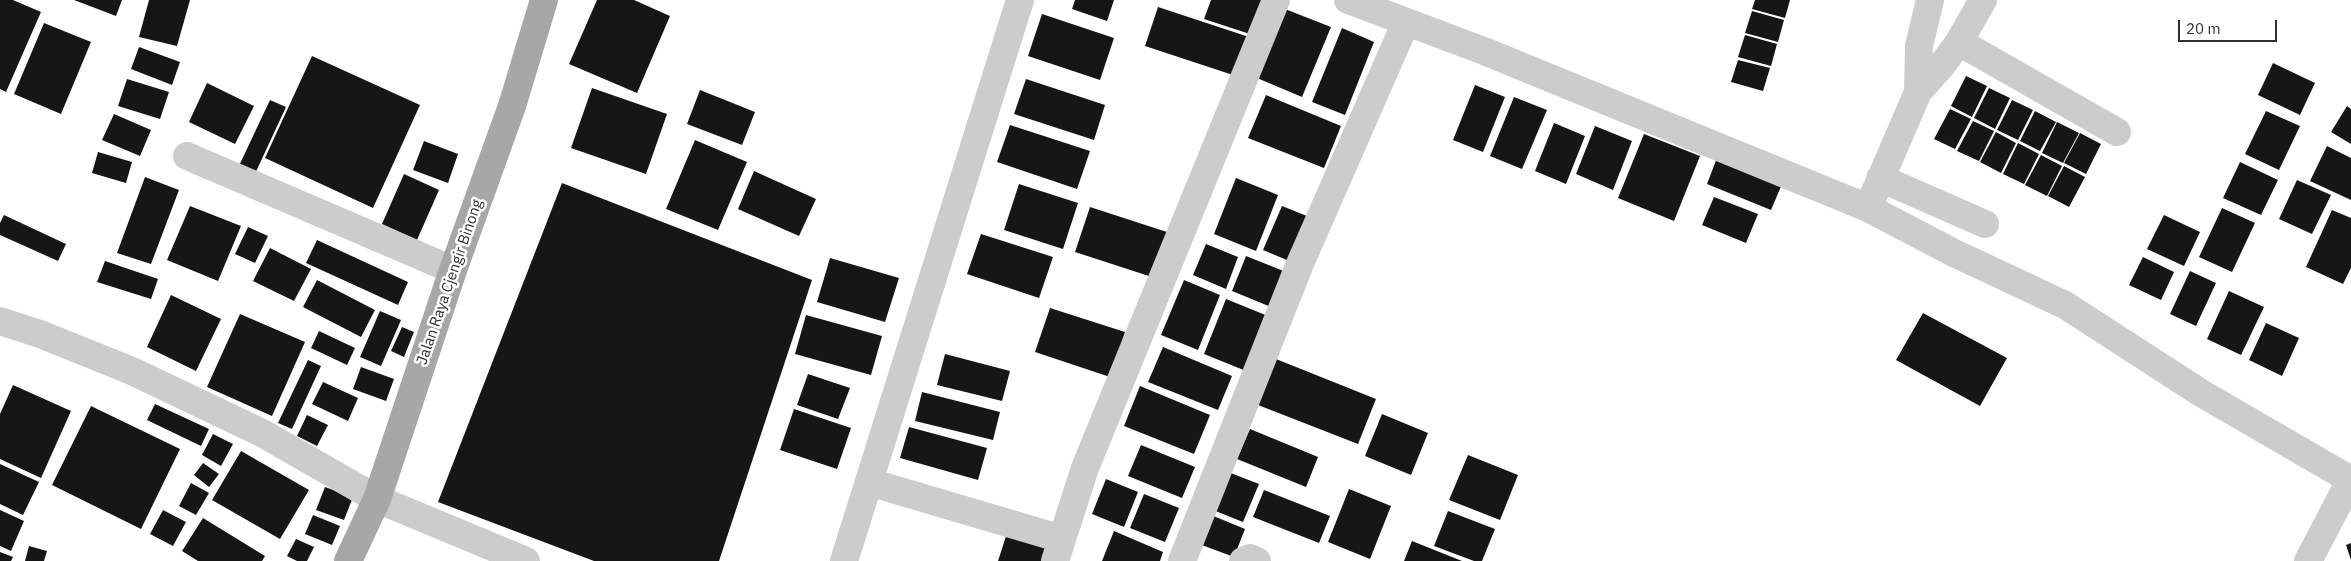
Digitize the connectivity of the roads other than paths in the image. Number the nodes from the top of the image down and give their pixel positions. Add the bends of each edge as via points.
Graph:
1 (544, 0) edge
2 (1020, 0) edge
3 (1276, 0) edge
4 (1348, 0) edge
5 (1930, 0) edge
6 (1983, 0) edge
7 (1406, 22) junction
8 (1959, 42) junction
9 (1918, 92) junction
10 (2117, 132) dead end
11 (187, 156) dead end
12 (1880, 178) junction
13 (1868, 208) junction
14 (1985, 224) dead end
15 (453, 270) junction
16 (0, 321) edge
17 (2351, 480) edge
18 (869, 482) junction
19 (376, 499) junction
20 (1058, 550) edge
21 (348, 561) edge
22 (526, 561) edge
23 (844, 561) edge
24 (1182, 561) edge
25 (1244, 561) edge
26 (1257, 561) edge
27 (2308, 561) edge

1 - 15 main road, Jalan Raya Cjengir Binong via 512,106
2 - 18 street
3 - 20 street via 1085,468
4 - 7 street
5 - 9 street via 1919,46
6 - 8 street
7 - 13 street
7 - 24 street via 1299,266
8 - 9 street
8 - 10 street
9 - 12 street
11 - 15 street
12 - 13 street
12 - 14 street
13 - 17 street via 2065,305 2202,393
15 - 19 main road, Jalan Raya Cjengir Binong
16 - 19 street via 132,371 191,398 262,433
17 - 27 street
18 - 20 street
18 - 23 street
19 - 21 main road, Jalan Raya Cjengir Binong
19 - 22 street
25 - 26 street via 1250,558

